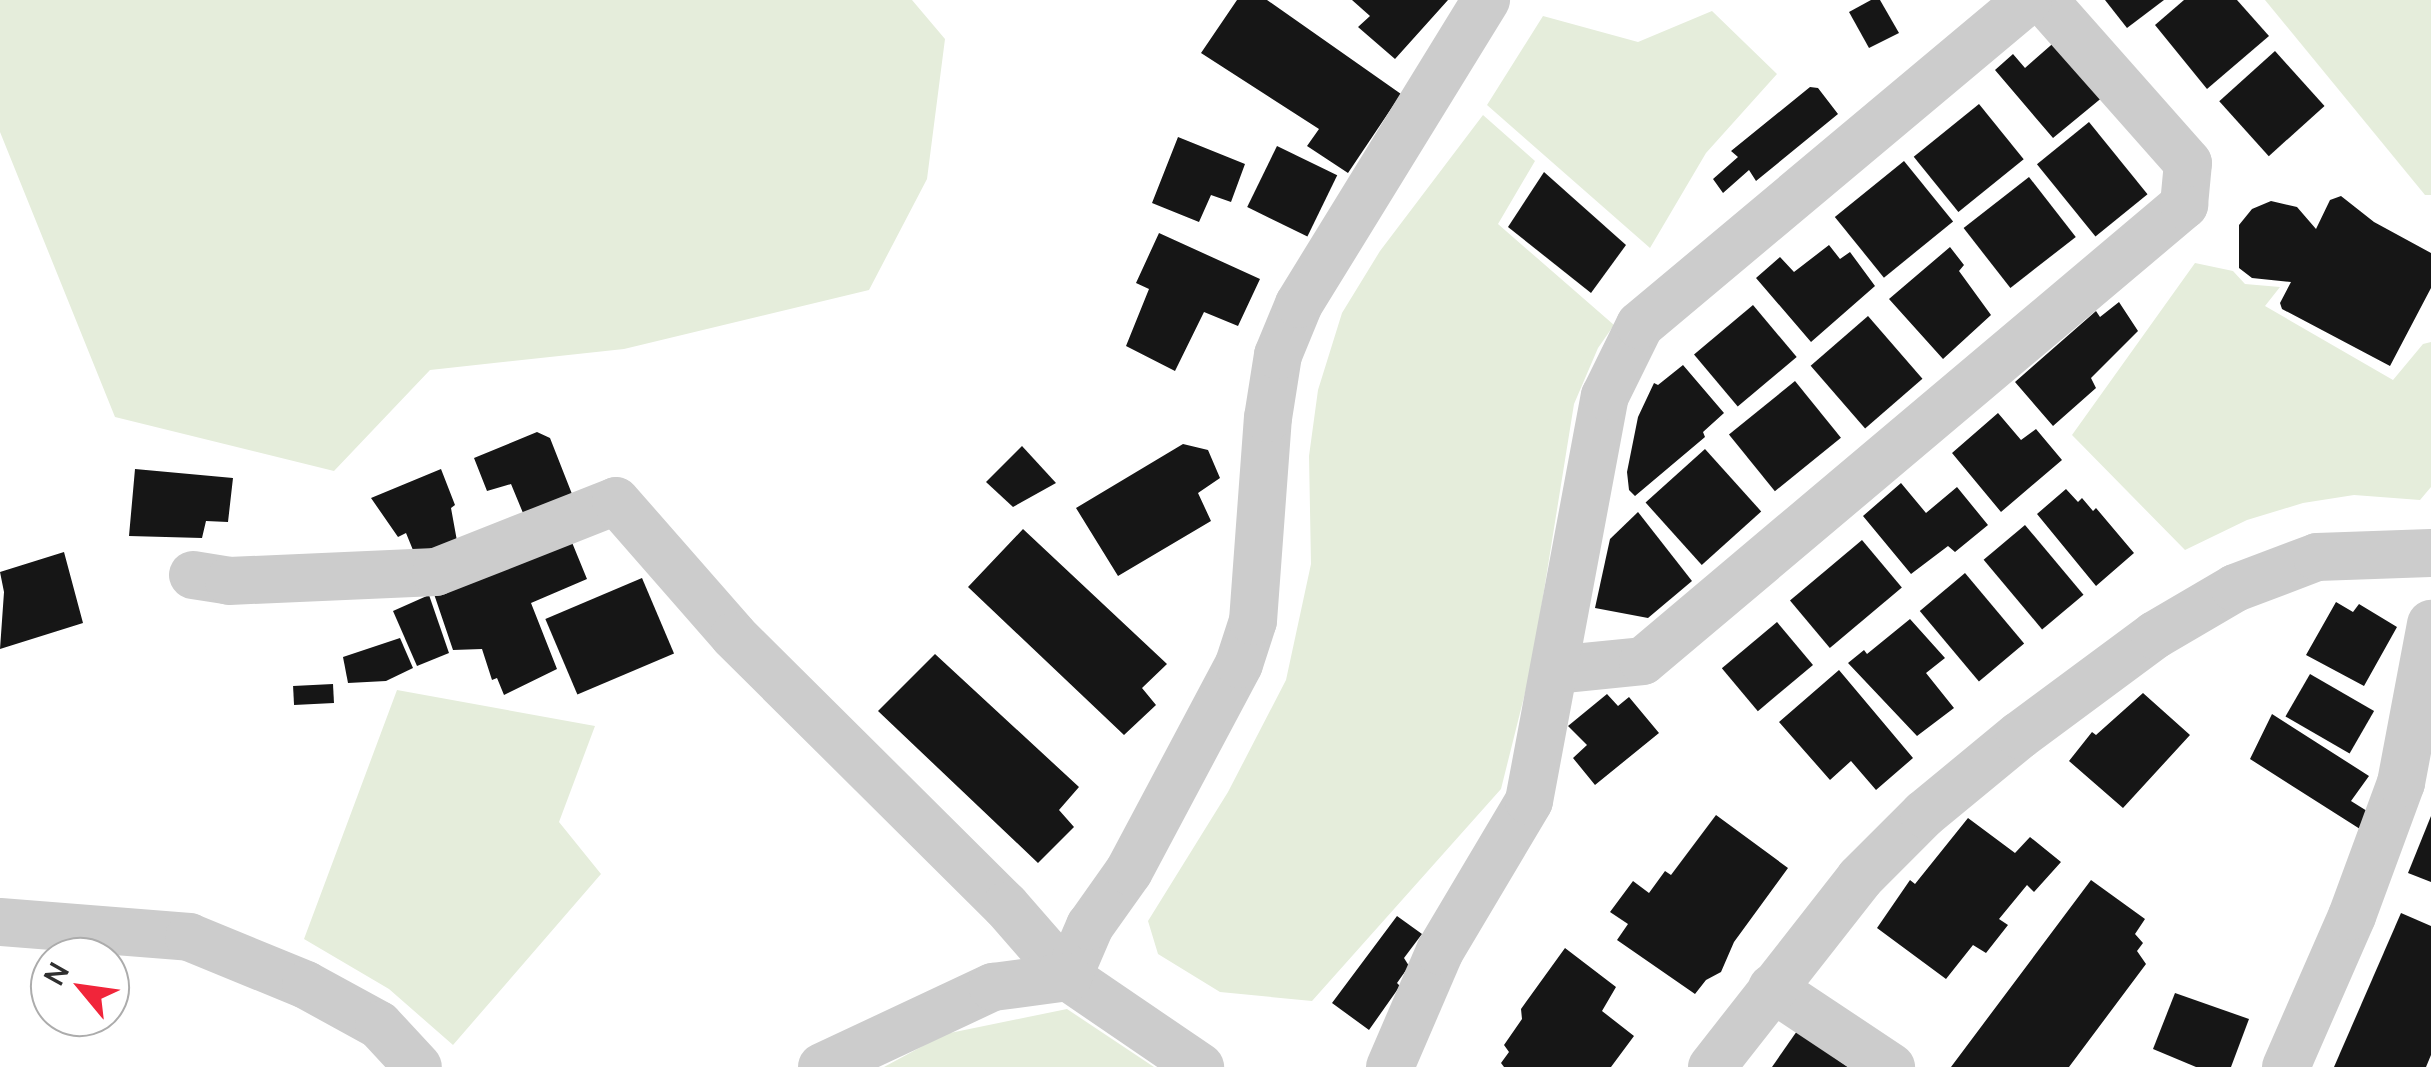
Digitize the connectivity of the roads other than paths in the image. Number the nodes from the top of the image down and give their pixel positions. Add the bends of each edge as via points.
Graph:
1 (1486, 0) edge
2 (2028, 0) edge
3 (2044, 0) edge
4 (2431, 553) edge
5 (193, 575) dead end
6 (2431, 624) edge
7 (1554, 670) junction
8 (0, 922) edge
9 (1068, 978) junction
10 (1772, 988) junction
11 (418, 1067) edge
12 (822, 1067) edge
13 (1200, 1067) edge
14 (1390, 1067) edge
15 (1712, 1067) edge
16 (1891, 1067) edge
17 (2286, 1067) edge

1 - 9 street via 1299,304 1278,355 1253,622 1240,664 1129,870 1090,926
2 - 7 street via 1640,325 1605,396
3 - 7 street via 2188,163 2184,205 1643,661
4 - 10 street via 2316,557 2235,588 2155,635 1924,814 1860,878
5 - 9 street via 229,581 436,572 616,501 734,636 1006,906
6 - 17 street via 2400,784
7 - 14 street via 1529,801 1440,951
8 - 11 street via 188,936 306,985 379,1025
9 - 12 street via 993,987
9 - 13 street
10 - 15 street
10 - 16 street

